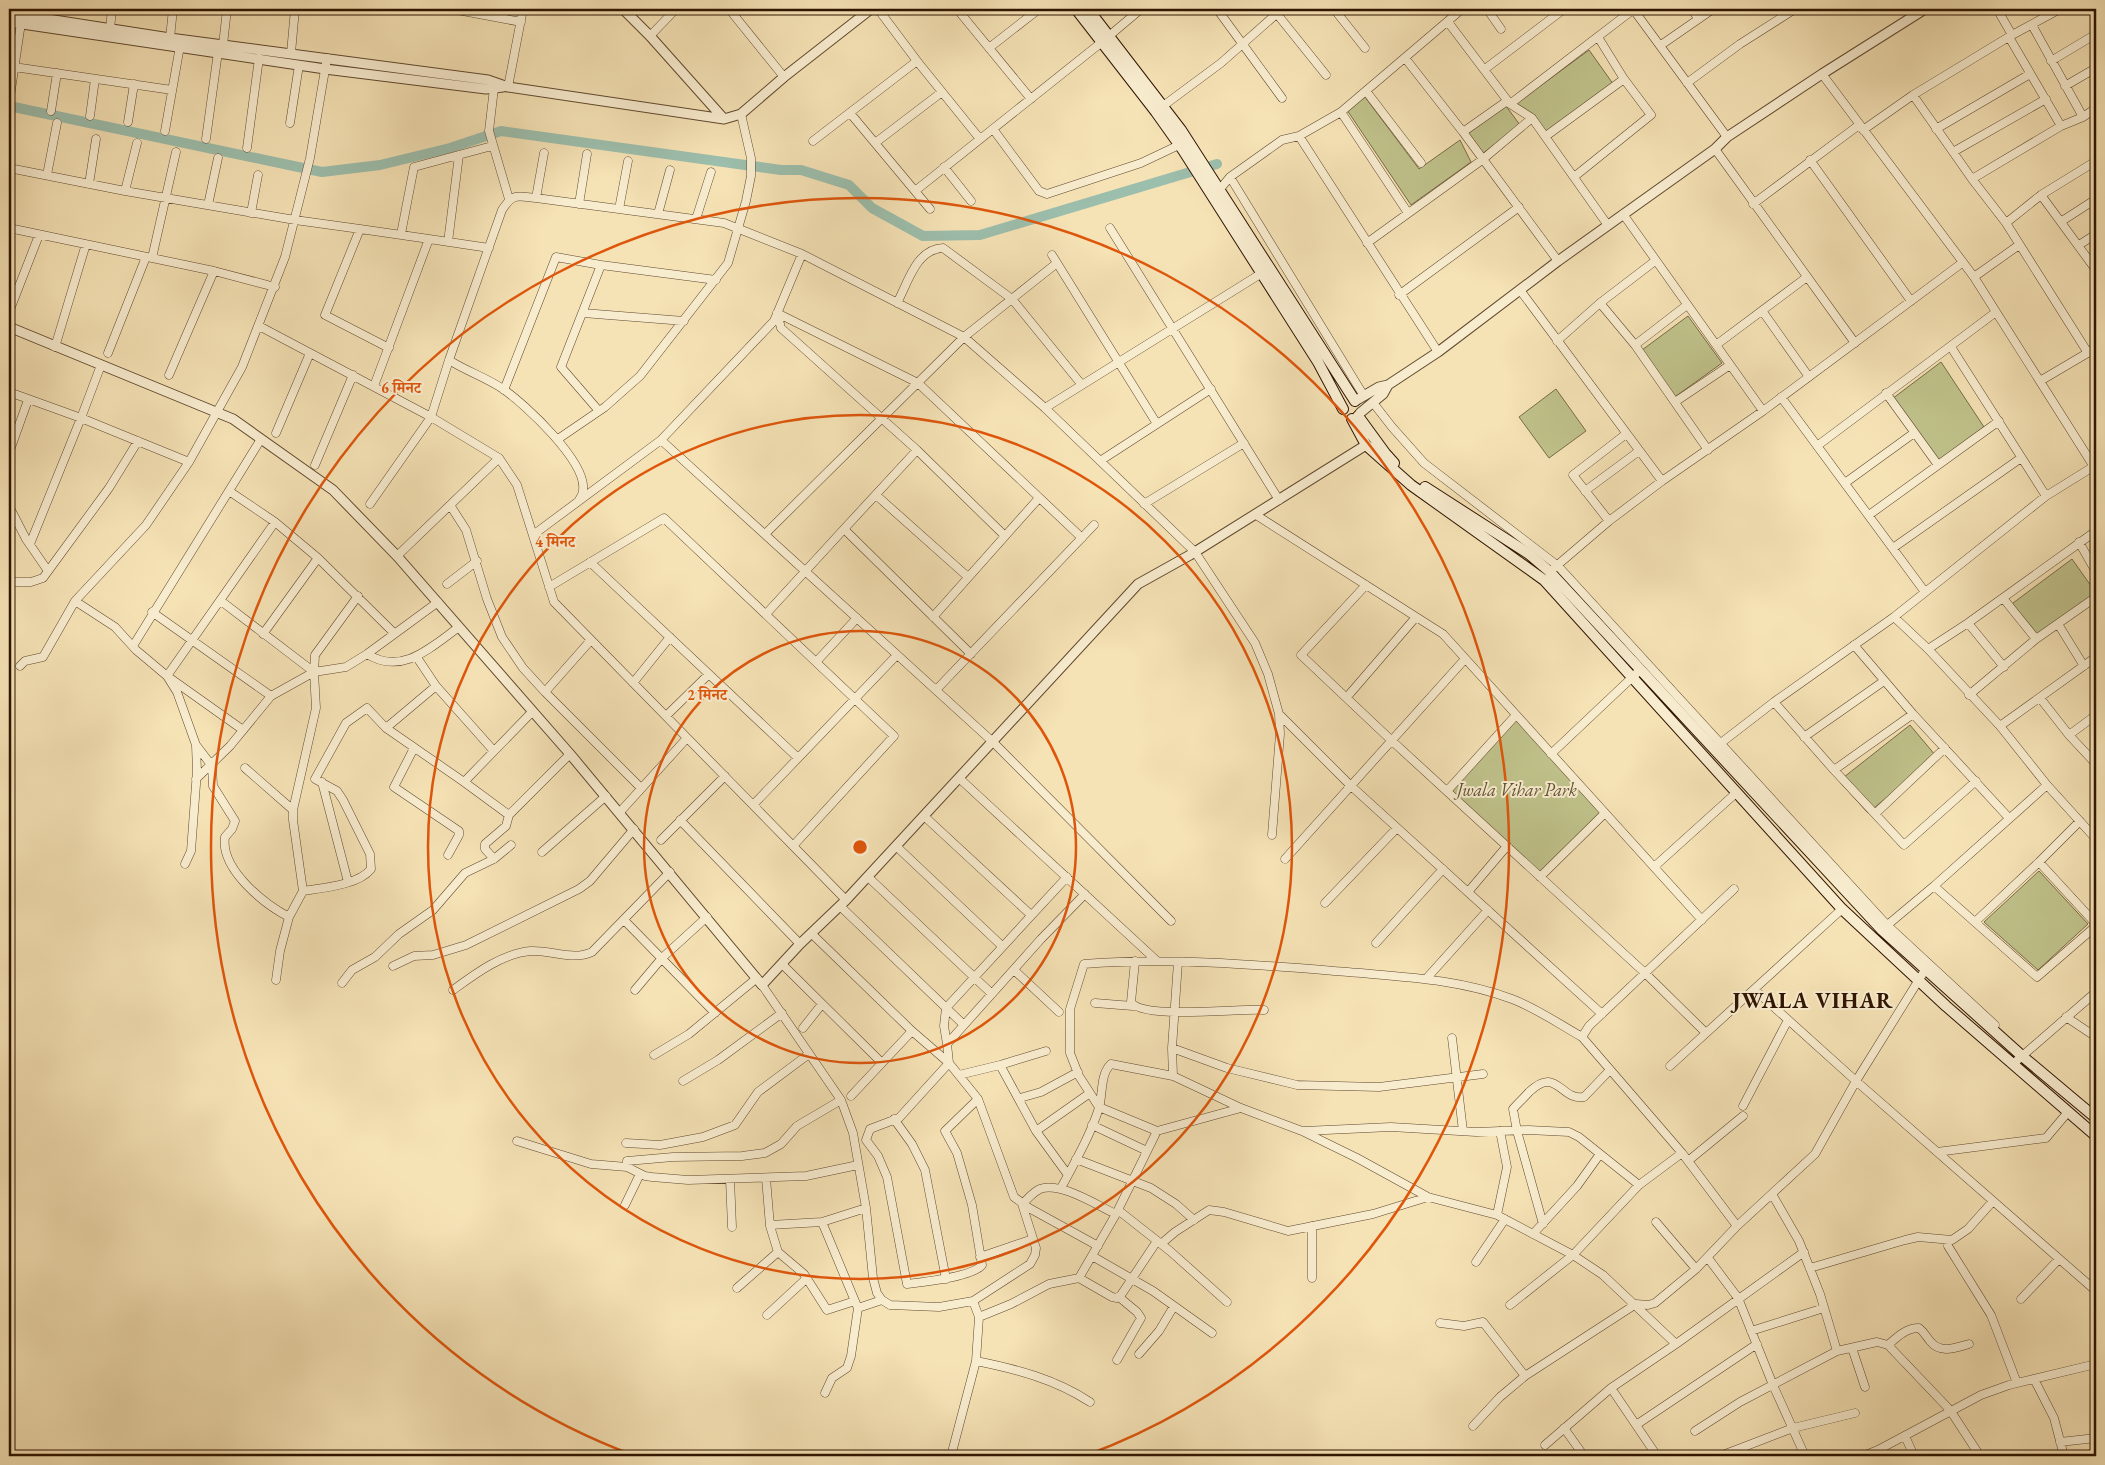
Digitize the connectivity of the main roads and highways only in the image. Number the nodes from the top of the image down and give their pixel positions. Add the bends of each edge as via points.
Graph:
1 (1076, 9) edge
2 (1088, 9) edge
3 (1106, 39) junction
4 (1183, 146) junction
5 (1359, 399) junction
6 (1343, 409) junction
7 (1357, 416) junction
8 (1636, 673) junction
9 (2096, 1118) edge
10 (2096, 1136) edge

1 - 3 main road
2 - 3 main road
3 - 4 main road
3 - 4 main road via 1163,106
4 - 5 main road via 1218,186 1303,320
4 - 6 main road via 1207,190 1318,362
5 - 6 main road via 1347,403
5 - 7 main road
6 - 7 main road via 1346,416
7 - 8 main road via 1385,453 1414,480 1553,568
7 - 8 main road via 1366,445 1411,485 1539,576
8 - 9 main road via 1717,746 1925,970
8 - 10 main road via 1736,793 1842,909

